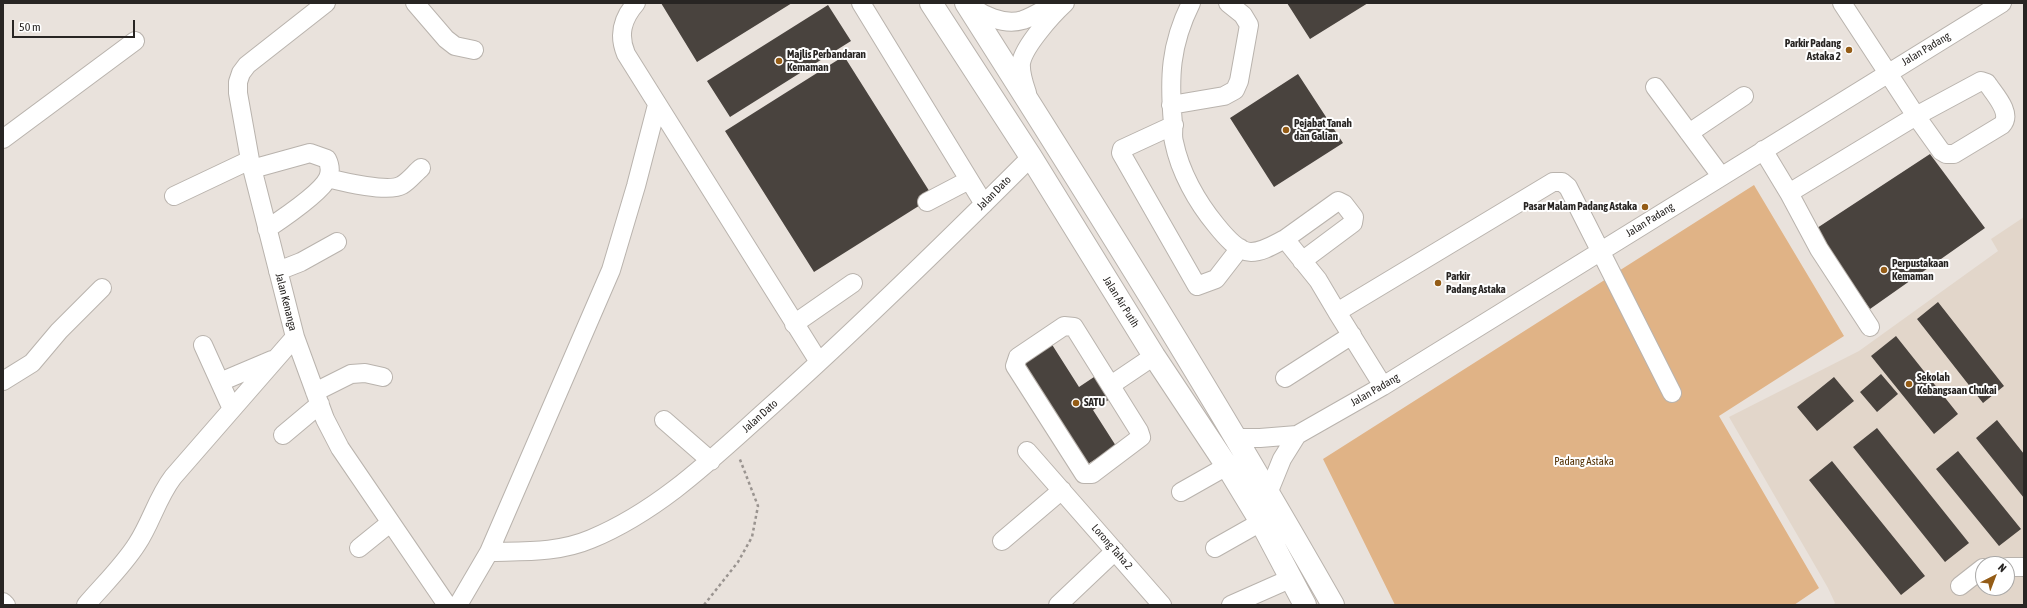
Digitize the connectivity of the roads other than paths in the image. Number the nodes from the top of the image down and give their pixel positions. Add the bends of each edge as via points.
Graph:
1 (415, 3) edge
2 (636, 3) edge
3 (861, 3) edge
4 (931, 3) edge
5 (966, 3) edge
6 (1057, 3) edge
7 (1064, 3) edge
8 (1191, 3) edge
9 (1228, 3) edge
10 (1842, 3) edge
11 (2002, 3) edge
12 (317, 6) edge
13 (135, 41) dead end
14 (474, 50) dead end
15 (1888, 72) junction
16 (1655, 87) dead end
17 (1744, 96) dead end
18 (657, 105) junction
19 (1171, 105) junction
20 (1032, 106) junction
21 (1916, 116) junction
22 (1174, 125) junction
23 (1690, 133) junction
24 (3, 139) edge
25 (1763, 150) junction
26 (1031, 157) junction
27 (251, 165) junction
28 (421, 168) dead end
29 (1721, 176) junction
30 (328, 178) junction
31 (969, 180) junction
32 (1789, 192) junction
33 (174, 196) dead end
34 (928, 202) dead end
35 (984, 204) junction
36 (267, 229) junction
37 (1285, 239) junction
38 (337, 242) dead end
39 (1240, 248) junction
40 (1601, 251) junction
41 (1302, 261) junction
42 (278, 271) junction
43 (853, 283) dead end
44 (102, 288) dead end
45 (1337, 312) junction
46 (794, 324) junction
47 (1870, 327) dead end
48 (1352, 335) junction
49 (295, 337) junction
50 (203, 345) dead end
51 (1154, 356) junction
52 (277, 357) junction
53 (819, 362) junction
54 (383, 377) dead end
55 (1285, 378) dead end
56 (3, 381) edge
57 (220, 382) junction
58 (1111, 384) junction
59 (1383, 386) junction
60 (1672, 393) dead end
61 (318, 398) junction
62 (232, 409) junction
63 (664, 420) dead end
64 (283, 435) dead end
65 (1297, 435) junction
66 (1236, 438) junction
67 (1027, 451) dead end
68 (711, 461) junction
69 (1226, 466) junction
70 (1062, 490) junction
71 (1181, 492) dead end
72 (1269, 492) junction
73 (1260, 522) junction
74 (390, 523) junction
75 (1002, 541) dead end
76 (359, 548) dead end
77 (1215, 548) dead end
78 (1115, 551) junction
79 (489, 552) junction
80 (1975, 574) edge
81 (1292, 578) junction
82 (1960, 586) dead end
83 (1251, 601) edge
84 (3, 602) edge
85 (6, 605) edge
86 (86, 605) edge
87 (447, 605) edge
88 (458, 605) edge
89 (1058, 605) edge
90 (1162, 605) edge
91 (1231, 605) edge
92 (1305, 605) edge
93 (1333, 605) edge

1 - 14 street via 446,39 455,46
2 - 18 street via 621,29 621,43
3 - 31 street
4 - 26 main road, Jalan Air Putih
5 - 6 street via 987,16 1013,21 1022,20
5 - 20 main road
7 - 20 street via 1038,34 1021,62 1022,80
8 - 19 street via 1173,51
9 - 19 street via 1243,15 1249,25 1239,81 1235,90 1224,96
10 - 15 street
11 - 15 street, Jalan Padang
12 - 27 street, Jalan Kenanga via 247,65 241,73 238,93
13 - 24 street
15 - 21 street
15 - 25 street, Jalan Padang
16 - 23 street
17 - 23 street
18 - 46 street
18 - 79 street via 611,270
19 - 22 street
20 - 66 main road
21 - 21 street via 1984,81 2007,114 2002,125 1951,155 1941,151
21 - 32 street
22 - 39 street via 1173,141 1180,164 1193,191 1216,226
22 - 39 street via 1122,149 1120,153 1197,286 1216,279
23 - 29 street
25 - 29 street, Jalan Padang
25 - 32 street
26 - 35 street, Jalan Dato
26 - 51 main road, Jalan Air Putih
27 - 30 street via 310,153 327,159 330,166
27 - 33 street
27 - 36 street, Jalan Kenanga
28 - 30 street via 402,186 393,188 354,185
29 - 40 street, Jalan Padang
30 - 36 street via 294,210
31 - 34 street
31 - 35 street
32 - 47 street via 1819,249
35 - 53 street, Jalan Dato
36 - 42 street, Jalan Kenanga
37 - 39 street via 1251,252
37 - 41 street
37 - 41 street via 1338,201 1344,204 1354,217 1353,223
38 - 42 street via 301,262
40 - 45 street via 1568,187 1562,182 1553,182
40 - 59 street, Jalan Padang
40 - 60 street
41 - 45 street via 1318,280
42 - 49 street, Jalan Kenanga
43 - 46 street
44 - 56 street via 59,331 32,363
45 - 48 street
46 - 53 street
48 - 55 street
48 - 59 street
49 - 52 street
49 - 61 street, Jalan Kenanga
50 - 57 street
51 - 58 street
51 - 69 main road, Jalan Air Putih
52 - 57 street
52 - 62 street
53 - 68 street, Jalan Dato
54 - 61 street via 365,373 351,374
57 - 62 street
58 - 58 street via 1141,437 1088,475 1084,474 1015,366 1015,361 1064,326 1070,326 1074,327
59 - 65 street, Jalan Padang
61 - 64 street
61 - 74 street, Jalan Kenanga via 340,448
62 - 86 street via 172,476 156,502 147,527 136,546
63 - 68 street
65 - 66 street
65 - 72 street via 1282,459
66 - 72 main road
67 - 70 street, Lorong Taha 2
68 - 79 street, Jalan Dato via 661,500 628,521 591,539 564,549
69 - 71 street
69 - 73 main road, Jalan Air Putih
70 - 75 street
70 - 78 street, Lorong Taha 2
72 - 93 main road
73 - 77 street
73 - 81 main road, Jalan Air Putih
74 - 76 street
74 - 87 street, Jalan Kenanga
78 - 89 street
78 - 90 street, Lorong Taha 2
79 - 88 street
80 - 82 street
81 - 83 street
81 - 92 main road, Jalan Air Putih
83 - 91 street
84 - 85 street

